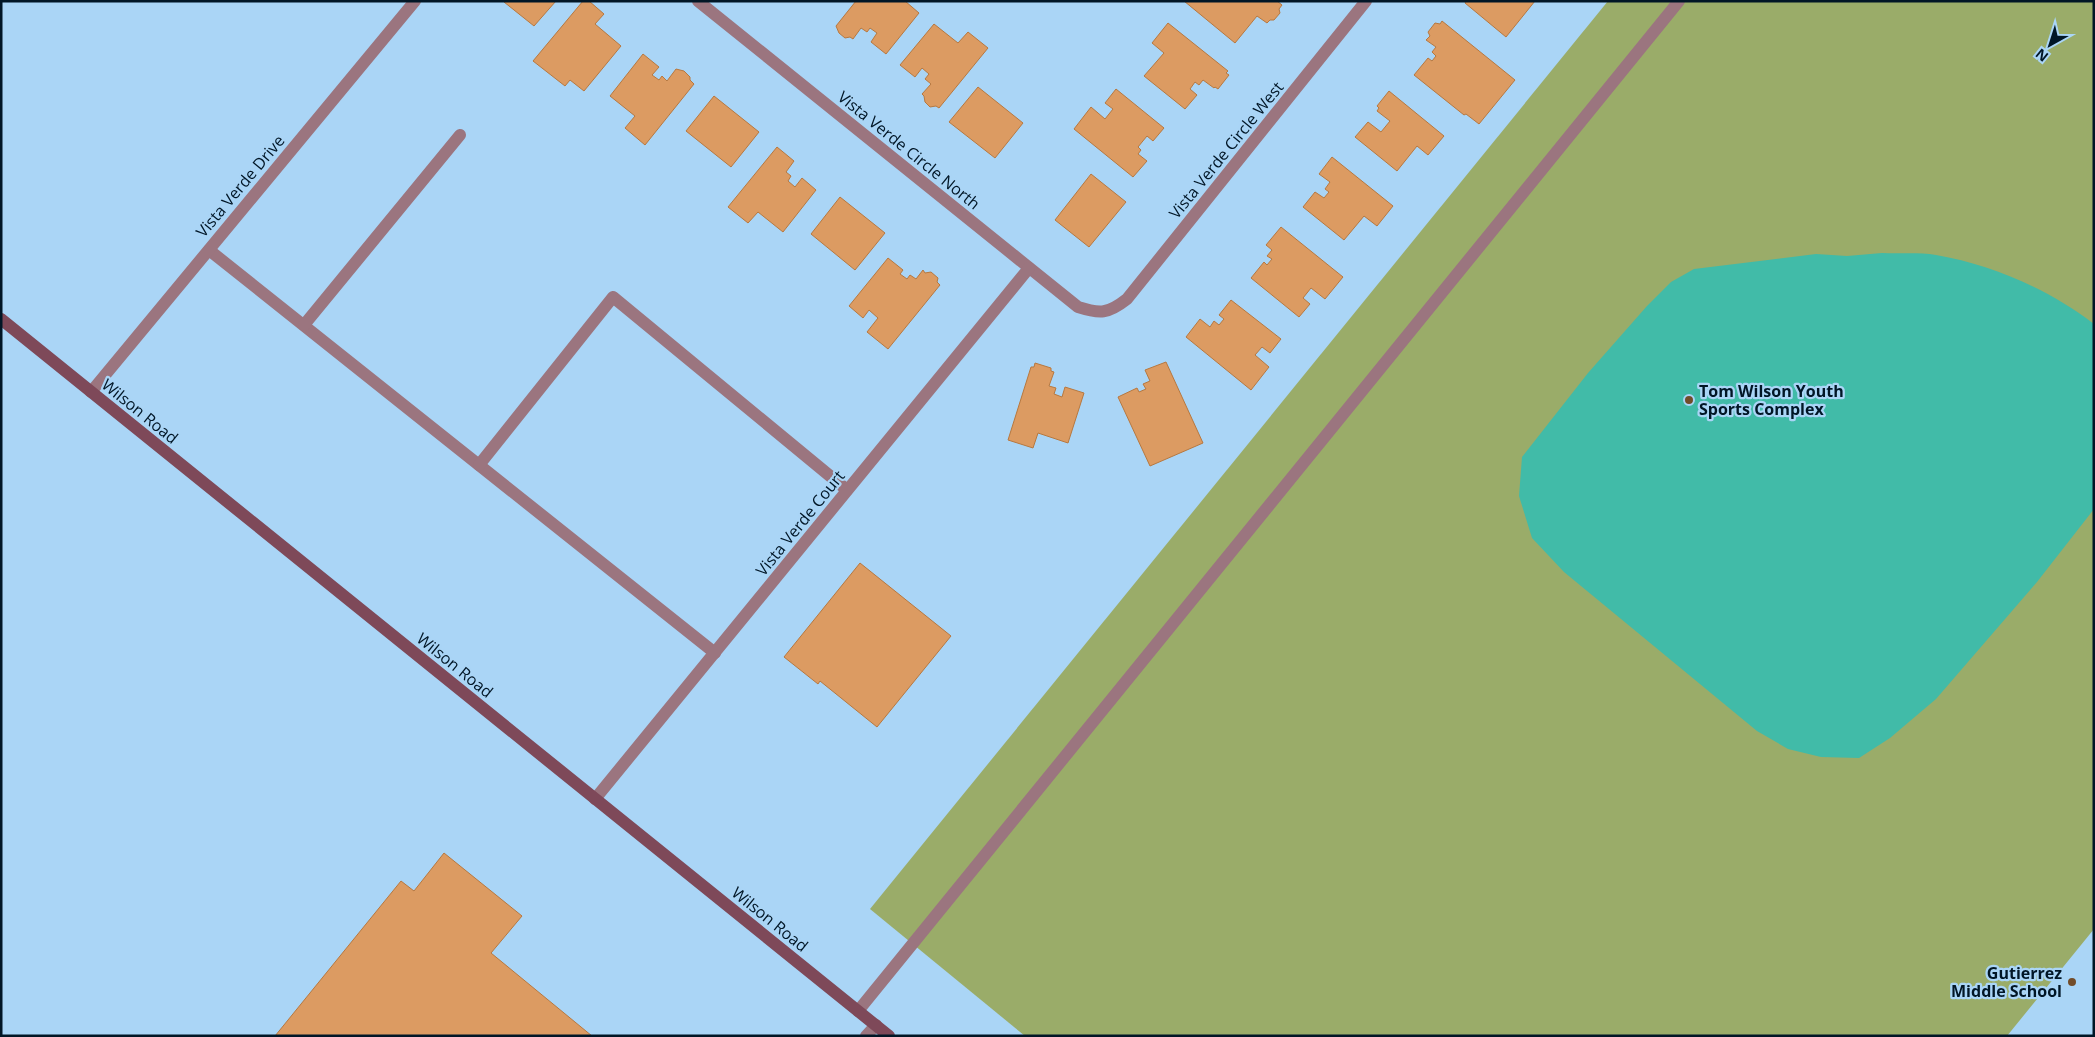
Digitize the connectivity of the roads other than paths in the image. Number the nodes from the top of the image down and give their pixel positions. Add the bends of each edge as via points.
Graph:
1 (415, 1) edge
2 (698, 1) edge
3 (1679, 1) edge
4 (1361, 3) edge
5 (460, 135) dead end
6 (209, 250) junction
7 (1029, 268) junction
8 (1104, 312) joint
9 (1, 319) edge
10 (304, 325) junction
11 (91, 392) junction
12 (479, 465) junction
13 (847, 490) junction
14 (715, 652) junction
15 (595, 799) junction
16 (858, 1011) junction
17 (876, 1025) junction
18 (866, 1036) edge
19 (889, 1036) edge

1 - 6 street, Vista Verde Drive
2 - 7 street, Vista Verde Circle North
3 - 16 street
4 - 8 street, Vista Verde Circle West via 1127,299 1115,309
5 - 10 street
6 - 10 street
6 - 11 street, Vista Verde Drive
7 - 8 street, Vista Verde Circle North via 1078,307
7 - 13 street, Vista Verde Court
9 - 11 main road, Wilson Road
10 - 12 street
11 - 15 main road, Wilson Road
12 - 13 street via 613,297
12 - 14 street
13 - 14 street, Vista Verde Court
14 - 15 street, Vista Verde Court
15 - 16 main road, Wilson Road
16 - 17 main road, Wilson Road
17 - 18 street
17 - 19 main road, Wilson Road

